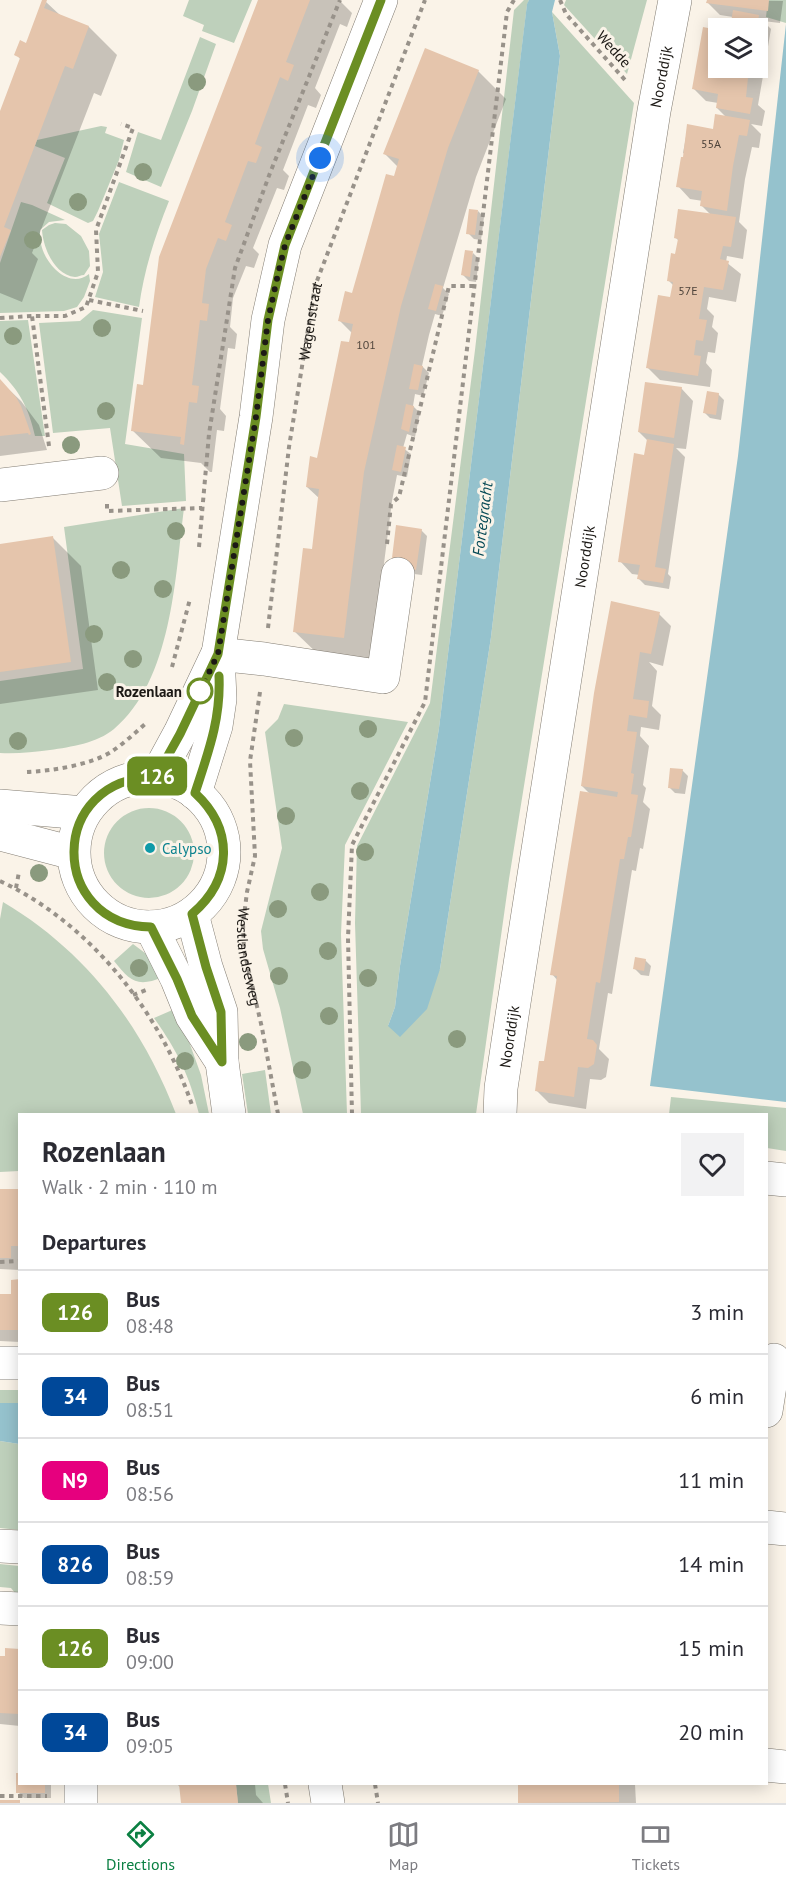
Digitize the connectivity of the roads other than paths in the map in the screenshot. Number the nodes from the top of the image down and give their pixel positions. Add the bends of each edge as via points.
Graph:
1 (381, 0) edge
2 (675, 0) edge
3 (102, 473) road end
4 (0, 486) edge
5 (398, 574) road end
6 (218, 654) junction
7 (156, 777) junction
8 (195, 793) junction
9 (0, 806) edge
10 (84, 813) junction
11 (0, 834) edge
12 (73, 853) junction
13 (192, 914) junction
14 (151, 927) junction
15 (222, 1062) junction
16 (229, 1113) edge
17 (500, 1113) edge
18 (768, 1178) edge
19 (786, 1180) edge
20 (774, 1360) dead end
21 (0, 1363) edge
22 (18, 1363) edge
23 (768, 1398) edge
24 (768, 1527) edge
25 (786, 1529) edge
26 (0, 1546) edge
27 (18, 1547) edge
28 (0, 1608) edge
29 (18, 1609) edge
30 (768, 1765) edge
31 (786, 1767) edge
32 (325, 1785) edge
33 (328, 1803) edge

1 - 6 street via 285,245 268,320
2 - 17 street, Noorddijk via 654,111
3 - 4 street
5 - 6 street via 383,677
6 - 7 street
6 - 8 street via 220,699 216,726
7 - 8 street
7 - 10 street via 115,785
8 - 13 street via 218,823 224,848 217,885
9 - 10 street
10 - 12 street
11 - 12 street
12 - 14 street via 77,876 97,906 127,924
13 - 14 street
13 - 15 street via 221,1012
14 - 15 street via 192,1016
15 - 16 street
18 - 19 street
20 - 23 street
21 - 22 street
24 - 25 street
26 - 27 street
28 - 29 street
30 - 31 street
32 - 33 street

